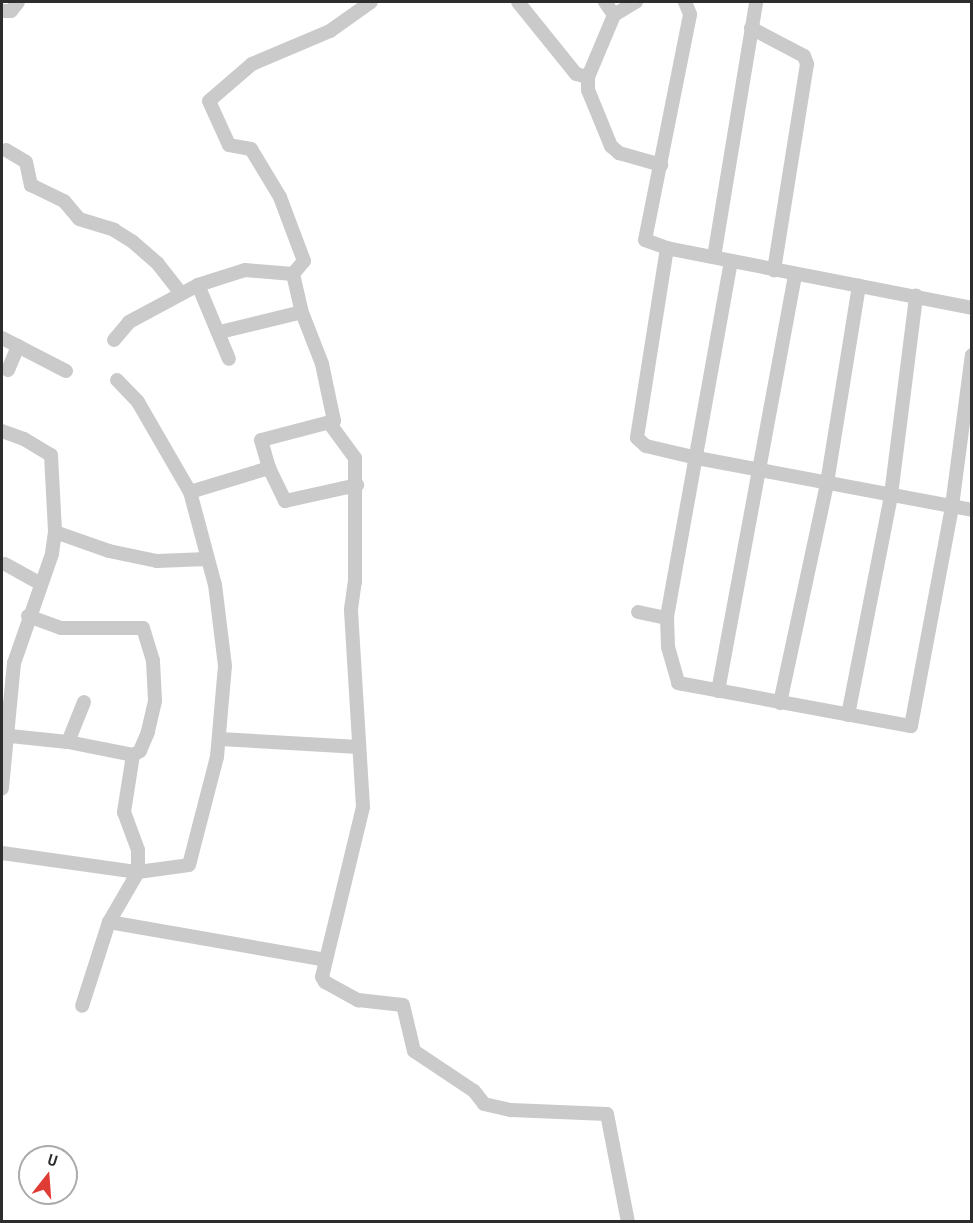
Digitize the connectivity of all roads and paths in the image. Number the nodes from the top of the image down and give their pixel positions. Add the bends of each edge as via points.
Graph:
1 (18, 2) edge
2 (371, 2) edge
3 (518, 2) edge
4 (605, 2) edge
5 (636, 2) edge
6 (685, 2) edge
7 (756, 2) edge
8 (2, 11) edge
9 (614, 15) junction
10 (751, 28) junction
11 (588, 77) junction
12 (6, 150) dead end
13 (661, 165) junction
14 (667, 248) junction
15 (714, 257) junction
16 (731, 261) junction
17 (774, 270) junction
18 (293, 274) junction
19 (795, 275) junction
20 (198, 285) junction
21 (859, 286) junction
22 (182, 293) junction
23 (916, 296) junction
24 (972, 308) edge
25 (302, 312) junction
26 (220, 332) junction
27 (2, 338) edge
28 (114, 340) dead end
29 (18, 346) junction
30 (972, 355) edge
31 (229, 359) dead end
32 (8, 370) dead end
33 (66, 371) dead end
34 (117, 380) dead end
35 (330, 424) junction
36 (2, 431) edge
37 (697, 458) junction
38 (268, 468) junction
39 (757, 469) junction
40 (827, 483) junction
41 (357, 485) junction
42 (190, 492) junction
43 (891, 495) junction
44 (952, 506) junction
45 (972, 510) edge
46 (56, 532) junction
47 (207, 559) junction
48 (5, 564) dead end
49 (41, 584) junction
50 (638, 612) dead end
51 (28, 616) junction
52 (667, 618) junction
53 (718, 691) junction
54 (84, 702) dead end
55 (780, 703) junction
56 (848, 715) junction
57 (10, 736) junction
58 (220, 739) junction
59 (68, 742) junction
60 (359, 747) junction
61 (133, 755) junction
62 (2, 788) edge
63 (2, 853) edge
64 (138, 872) junction
65 (109, 922) junction
66 (326, 960) junction
67 (82, 1006) dead end
68 (628, 1221) edge

1 - 8 street via 11,11
2 - 18 street via 330,31 252,64 209,101 229,145 251,149 276,188 304,261
3 - 11 street via 576,74
4 - 9 street
5 - 9 street
6 - 13 street via 690,14
7 - 10 street
9 - 11 street
10 - 15 street
10 - 17 street via 804,56 807,64
11 - 13 street via 588,90 614,150
12 - 22 street via 26,162 31,185 64,201 79,219 114,230 133,242
13 - 14 street via 645,240
14 - 15 street
14 - 37 street via 637,438 646,446
15 - 16 street
16 - 17 street
16 - 37 street
17 - 19 street
18 - 20 street via 245,270
18 - 25 street
19 - 21 street
19 - 39 street
20 - 22 street
20 - 26 street
21 - 23 street
21 - 40 street
22 - 28 street via 129,322
23 - 24 street
23 - 43 street
25 - 26 street
25 - 35 street via 322,364 334,417
26 - 31 street
27 - 29 street
29 - 32 street
29 - 33 street
30 - 44 street
34 - 42 street via 138,402
35 - 38 street via 261,440
35 - 41 street via 355,455
36 - 46 street via 51,455
37 - 39 street
37 - 52 street
38 - 41 street via 285,501
38 - 42 street
39 - 40 street
39 - 53 street
40 - 43 street
40 - 55 street
41 - 60 street via 351,613
42 - 47 street
43 - 44 street
43 - 56 street
44 - 45 street
44 - 56 street via 910,726
46 - 47 street via 110,551 156,561
46 - 49 street
47 - 58 street via 215,585 225,666
48 - 49 street
49 - 51 street
50 - 52 street
51 - 57 street via 14,663
51 - 61 street via 62,628 143,628 153,661 155,701 148,732 140,751
52 - 53 street via 668,646 678,683
53 - 55 street
54 - 59 street
55 - 56 street
57 - 59 street
57 - 62 street
58 - 60 street
58 - 64 street via 189,865
59 - 61 street
60 - 66 street via 363,812
61 - 64 street via 124,812 138,850
63 - 64 street
64 - 65 street
65 - 66 street
65 - 67 street
66 - 68 street via 322,977 325,982 358,1000 403,1005 414,1051 474,1090 484,1104 512,1110 607,1114

